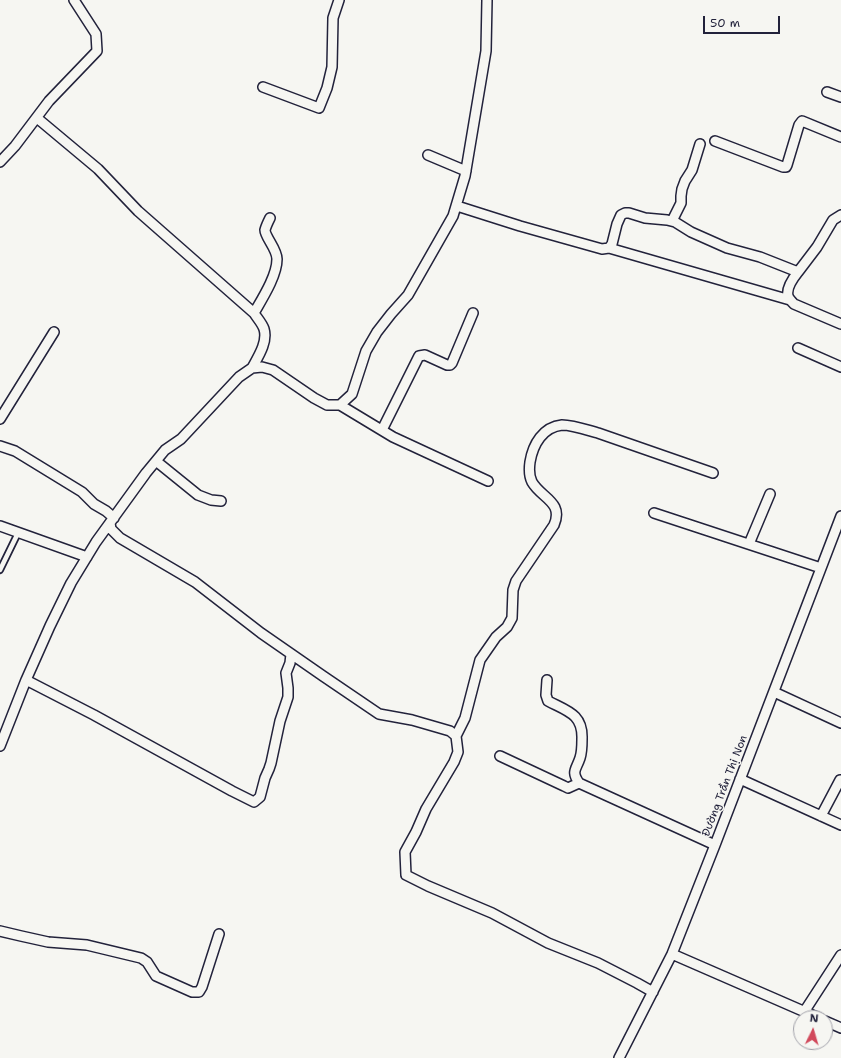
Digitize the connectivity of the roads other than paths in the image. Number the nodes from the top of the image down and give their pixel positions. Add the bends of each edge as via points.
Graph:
1 (74, 0) edge
2 (339, 0) edge
3 (487, 0) edge
4 (263, 87) dead end
5 (827, 92) dead end
6 (841, 97) edge
7 (37, 118) junction
8 (841, 137) edge
9 (715, 141) dead end
10 (700, 144) dead end
11 (428, 155) dead end
12 (0, 162) edge
13 (466, 171) junction
14 (457, 206) junction
15 (841, 215) edge
16 (270, 218) dead end
17 (672, 221) junction
18 (609, 248) junction
19 (798, 272) junction
20 (790, 300) junction
21 (254, 313) junction
22 (473, 313) dead end
23 (841, 324) edge
24 (54, 332) dead end
25 (798, 348) dead end
26 (841, 367) edge
27 (252, 368) junction
28 (340, 405) junction
29 (0, 419) edge
30 (382, 430) junction
31 (0, 446) edge
32 (156, 461) junction
33 (713, 473) dead end
34 (488, 480) dead end
35 (770, 494) dead end
36 (220, 502) dead end
37 (654, 513) dead end
38 (841, 516) edge
39 (112, 520) junction
40 (0, 526) edge
41 (18, 533) junction
42 (749, 544) junction
43 (87, 557) junction
44 (822, 568) junction
45 (0, 570) edge
46 (291, 654) junction
47 (26, 680) junction
48 (547, 680) dead end
49 (774, 692) junction
50 (841, 723) edge
51 (456, 736) junction
52 (0, 746) edge
53 (500, 756) dead end
54 (740, 779) junction
55 (840, 780) dead end
56 (579, 783) junction
57 (821, 816) junction
58 (841, 825) edge
59 (715, 845) junction
60 (0, 931) edge
61 (219, 934) dead end
62 (672, 954) junction
63 (841, 955) edge
64 (653, 992) junction
65 (799, 1010) edge
66 (805, 1010) edge
67 (619, 1058) edge

1 - 7 street via 96,34 97,51 49,101
2 - 4 street via 333,18 332,67 319,108
3 - 13 street via 486,51
5 - 6 street
7 - 12 street
7 - 21 street via 98,169 138,212
8 - 9 street via 802,122 786,167
10 - 17 street via 692,170 682,189 682,203
11 - 13 street
13 - 14 street
14 - 18 street via 602,249
14 - 28 street via 408,295 376,332 366,351 352,394
15 - 19 street via 833,220 817,248
16 - 21 street via 265,229 277,257 277,264
17 - 18 street via 625,213 621,215
17 - 19 street via 727,248 760,257
18 - 20 street
19 - 20 street via 788,290
20 - 23 street
21 - 27 street via 264,330 265,341
22 - 30 street via 450,365 425,355 419,356
24 - 29 street
25 - 26 street
27 - 28 street via 273,370 327,405
27 - 32 street via 239,377 190,430 165,450
28 - 30 street
30 - 34 street
31 - 39 street via 15,451 82,492 106,511
32 - 36 street via 198,495
32 - 39 street
33 - 51 street via 579,428 562,425 543,434 536,442 529,471 532,482 553,503 557,518 516,581 513,590 512,618 480,660 465,718
35 - 42 street
37 - 42 street
38 - 44 street, Đường Trần Thị Non
39 - 43 street
39 - 46 street via 111,530 120,538 195,582
40 - 41 street
41 - 43 street
41 - 45 lane
42 - 44 street
43 - 47 street via 53,620
44 - 49 street, Đường Trần Thị Non
46 - 47 street via 286,673 288,697 260,797 254,802
46 - 51 street via 379,714 412,720
47 - 52 street
48 - 56 street via 548,701 569,711 579,721 582,752 574,770 574,777
49 - 50 street
49 - 54 street, Đường Trần Thị Non
51 - 64 street via 458,752 454,762 426,809 405,852 406,875 492,913 548,943 598,963
53 - 56 street via 568,788
54 - 57 street
54 - 59 street, Đường Trần Thị Non
55 - 57 street
56 - 59 street
57 - 58 street
59 - 62 street, Đường Trần Thị Non
60 - 61 street via 48,942 87,945 141,958 147,962 156,976 192,992 198,992 202,987
62 - 64 street, Đường Trần Thị Non
62 - 65 street
63 - 66 street
64 - 67 street, Đường Trần Thị Non

